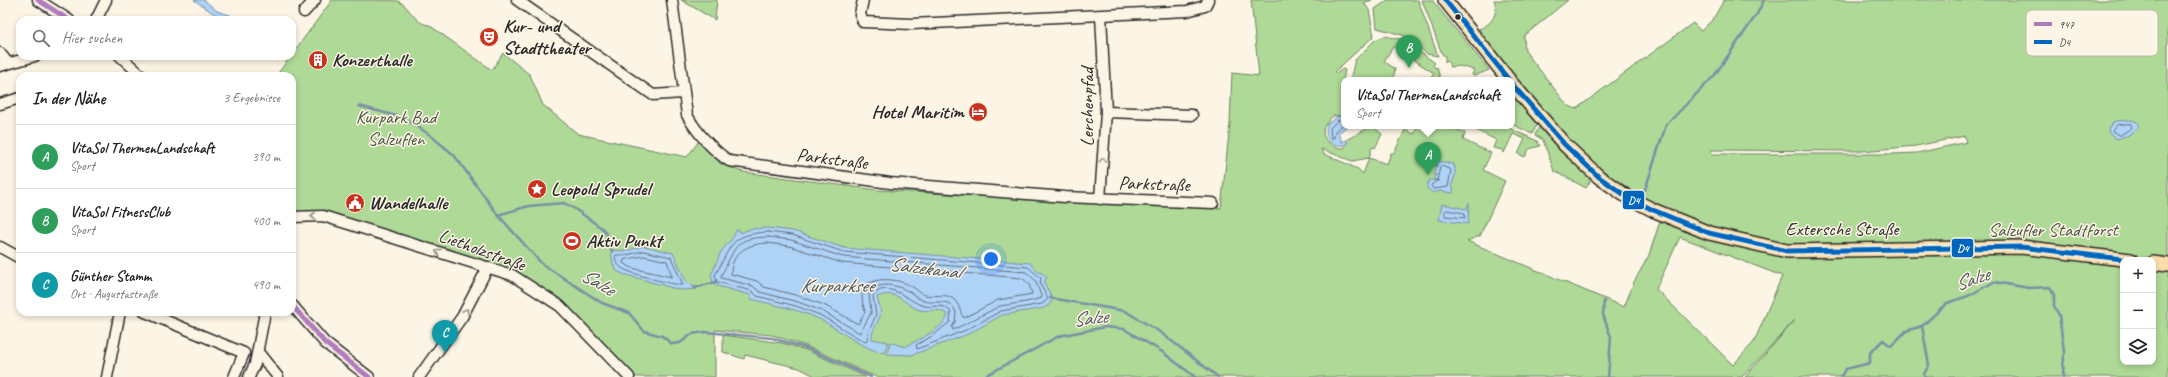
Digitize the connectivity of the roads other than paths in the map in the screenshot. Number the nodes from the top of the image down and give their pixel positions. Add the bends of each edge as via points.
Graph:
1 (38, 0) edge
2 (106, 0) edge
3 (315, 0) edge
4 (517, 0) edge
5 (672, 0) edge
6 (863, 0) edge
7 (1208, 0) edge
8 (1444, 0) edge
9 (304, 12) dead end
10 (63, 16) edge
11 (98, 16) edge
12 (1101, 16) junction
13 (0, 53) edge
14 (21, 60) edge
15 (124, 60) edge
16 (4, 65) edge
17 (138, 72) edge
18 (1506, 77) edge
19 (1515, 87) edge
20 (683, 93) junction
21 (16, 99) edge
22 (0, 104) edge
23 (1106, 112) junction
24 (1192, 115) dead end
25 (1100, 199) junction
26 (1213, 203) dead end
27 (296, 217) edge
28 (0, 247) edge
29 (16, 256) edge
30 (2120, 259) edge
31 (2156, 263) edge
32 (2168, 265) edge
33 (488, 267) junction
34 (296, 310) edge
35 (119, 316) edge
36 (155, 316) edge
37 (264, 316) edge
38 (258, 352) junction
39 (107, 377) edge
40 (234, 377) edge
41 (249, 377) edge
42 (278, 377) edge
43 (369, 377) edge
44 (419, 377) edge
45 (629, 377) edge

1 - 10 street
2 - 11 street
3 - 9 street
4 - 20 street via 653,95
5 - 20 street, Parkstraße
6 - 12 street via 860,14 863,22 912,24
7 - 12 street via 1204,6 1187,11
8 - 18 main road
12 - 23 street, Lerchenpfad
13 - 16 street
14 - 16 street
15 - 17 street
19 - 30 main road, Extersche Straße via 1565,144 1599,177 1626,196 1653,210 1709,233 1787,251 2021,247
20 - 25 street, Parkstraße via 687,115 692,124 717,152 734,163 890,183
21 - 22 street
23 - 24 street
25 -> 23 street, Lerchenpfad
25 - 26 street, Parkstraße
33 -> 27 street, Lietholzstraße via 323,216
28 - 29 street
31 - 32 main road
44 -> 33 street via 462,317
33 - 45 street, Lietholzstraße via 512,275 560,306
34 - 43 street via 325,343
35 - 39 street
36 - 40 street via 244,353
37 - 38 street
38 - 41 street
38 - 42 street

